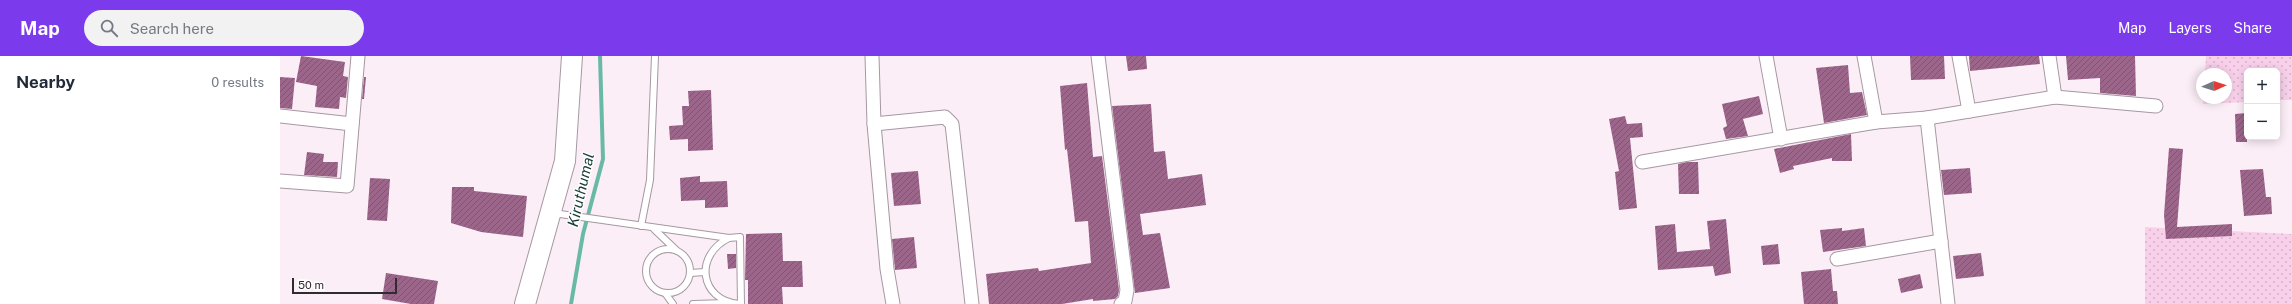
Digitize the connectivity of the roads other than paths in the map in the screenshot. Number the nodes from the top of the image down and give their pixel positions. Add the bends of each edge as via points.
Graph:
1 (355, 56) edge
2 (572, 56) edge
3 (654, 56) edge
4 (872, 56) edge
5 (1098, 56) edge
6 (1766, 56) edge
7 (1864, 56) edge
8 (1959, 56) edge
9 (2049, 56) edge
10 (2055, 98) junction
11 (2156, 106) dead end
12 (1969, 111) junction
13 (280, 116) edge
14 (1927, 118) junction
15 (1876, 122) junction
16 (352, 124) junction
17 (874, 124) junction
18 (1781, 139) junction
19 (1642, 162) dead end
20 (280, 181) edge
21 (559, 214) junction
22 (641, 226) junction
23 (654, 228) junction
24 (729, 238) junction
25 (1941, 241) junction
26 (676, 250) junction
27 (1837, 259) dead end
28 (705, 272) junction
29 (690, 273) junction
30 (665, 293) junction
31 (730, 303) edge
32 (525, 304) edge
33 (673, 304) edge
34 (693, 304) edge
35 (740, 304) edge
36 (893, 304) edge
37 (972, 304) edge
38 (1121, 304) edge
39 (1948, 304) edge

1 - 16 street
2 - 21 main road
3 - 22 lane via 650,180
4 - 17 street
5 - 38 street via 1127,290 1125,301
6 - 18 street
7 - 15 street
8 - 12 street
9 - 10 street
10 - 11 street
10 - 12 street
12 - 14 street
13 - 16 street
14 - 15 street
14 - 25 street
15 - 18 street
16 - 20 street via 347,186
17 - 36 street via 887,269
17 - 37 street via 945,117 952,124
18 - 19 street
21 - 22 lane
21 - 32 main road
22 - 23 lane
23 - 24 lane
23 - 26 lane
24 - 28 lane via 719,243 712,251
24 - 35 lane via 740,237
25 - 27 street
25 - 39 street
26 - 29 lane via 687,259
26 - 30 lane via 661,250 655,253 646,266 652,287
28 - 29 lane
28 - 31 lane via 713,292
29 - 30 lane via 685,286 672,293
30 - 33 lane
31 - 34 lane
31 - 35 lane

